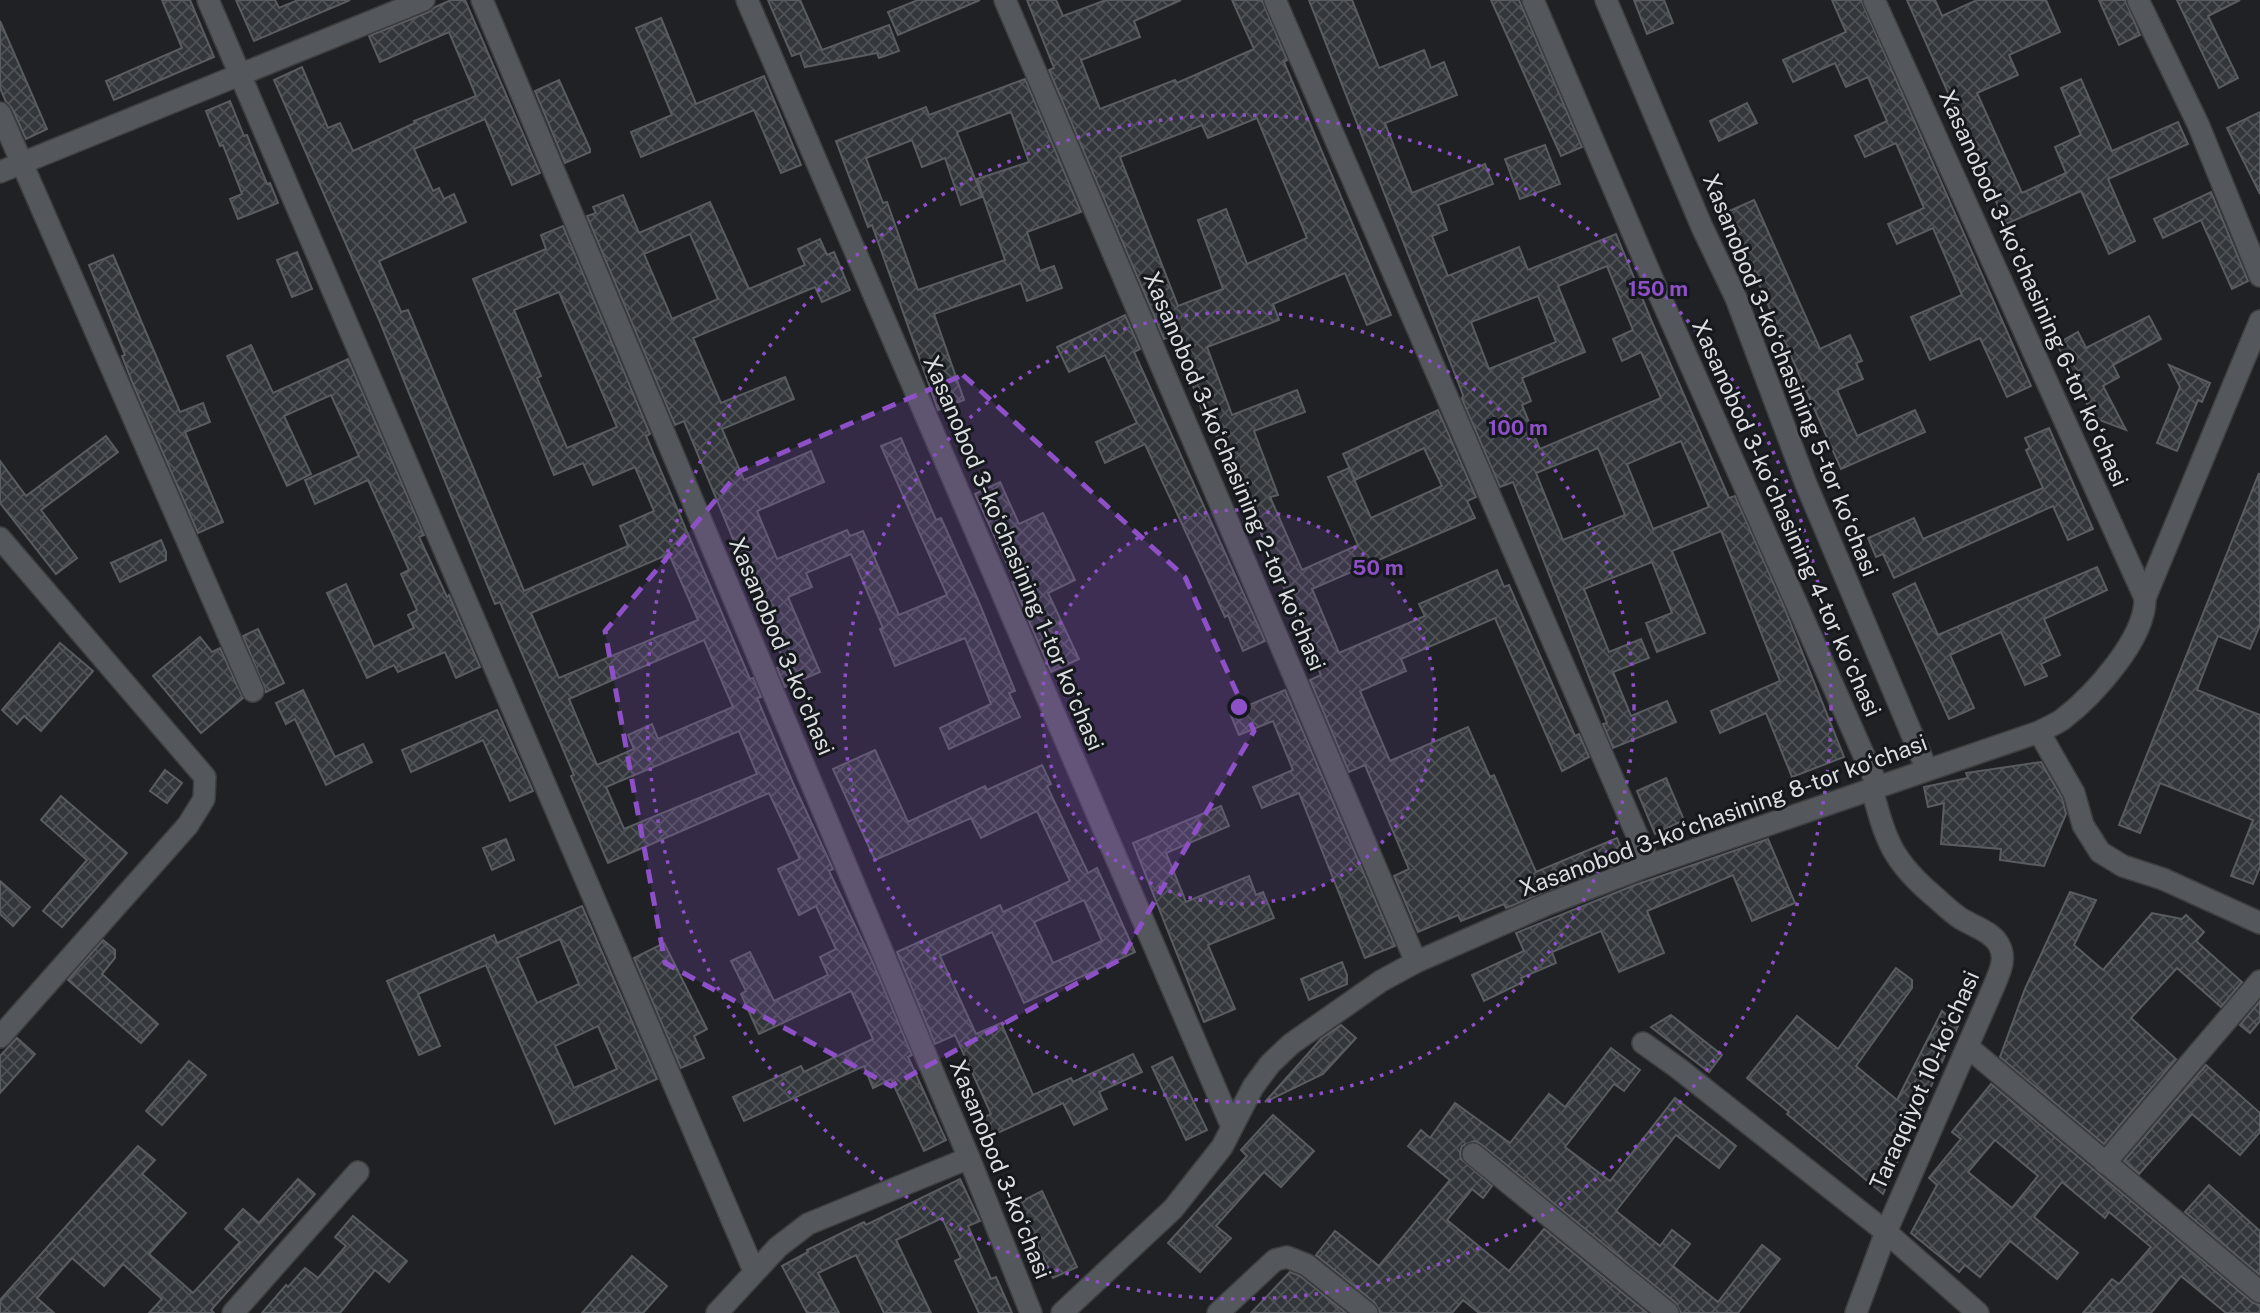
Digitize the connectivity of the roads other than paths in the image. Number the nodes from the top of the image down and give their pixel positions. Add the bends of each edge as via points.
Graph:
1 (208, 0) edge
2 (424, 0) edge
3 (482, 0) edge
4 (747, 0) edge
5 (1005, 0) edge
6 (1275, 0) edge
7 (1533, 0) edge
8 (1606, 0) edge
9 (1874, 0) edge
10 (2138, 0) edge
11 (239, 75) junction
12 (0, 113) edge
13 (22, 164) junction
14 (0, 172) edge
15 (2260, 276) edge
16 (2260, 321) edge
17 (0, 538) edge
18 (2146, 598) junction
19 (253, 691) dead end
20 (2039, 732) junction
21 (1927, 769) junction
22 (1875, 788) junction
23 (1650, 865) junction
24 (2260, 923) edge
25 (1416, 962) junction
26 (2260, 981) edge
27 (0, 1037) edge
28 (1643, 1043) dead end
29 (1969, 1048) junction
30 (1231, 1127) junction
31 (1473, 1154) dead end
32 (970, 1158) junction
33 (2105, 1163) junction
34 (358, 1171) dead end
35 (1886, 1232) junction
36 (754, 1271) junction
37 (2260, 1292) edge
38 (233, 1313) edge
39 (717, 1313) edge
40 (1031, 1313) edge
41 (1062, 1313) edge
42 (1218, 1313) edge
43 (1367, 1313) edge
44 (1668, 1313) edge
45 (1856, 1313) edge
46 (1978, 1313) edge

1 - 11 street
2 - 11 street
3 - 32 street, Xasanobod 3-koʻchasi
4 - 30 street, Xasanobod 3-koʻchasining 1-tor koʻchasi
5 - 25 street, Xasanobod 3-koʻchasining 2-tor koʻchasi
6 - 23 street
7 - 22 street, Xasanobod 3-koʻchasining 4-tor koʻchasi
8 - 21 street, Xasanobod 3-koʻchasining 5-tor koʻchasi via 1736,298 1806,484
9 - 18 street, Xasanobod 3-koʻchasining 6-tor koʻchasi
10 - 15 street via 2198,124
11 - 13 street
11 - 36 street
12 - 13 street
13 - 14 street
13 - 19 street
16 - 18 street, Xasanobod 3-koʻchasining 8-tor koʻchasi
17 - 27 street via 205,777 204,799 188,825
18 - 20 street, Xasanobod 3-koʻchasining 8-tor koʻchasi via 2143,618 2118,663 2063,719
20 - 21 street, Xasanobod 3-koʻchasining 8-tor koʻchasi
20 - 24 street via 2074,793 2083,825 2100,852
21 - 22 street, Xasanobod 3-koʻchasining 8-tor koʻchasi
22 - 23 street, Xasanobod 3-koʻchasining 8-tor koʻchasi
22 - 29 street, Taraqqiyot 10-koʻchasi via 1887,840 1897,860 1947,908 2000,946 2001,967
23 - 25 street, Xasanobod 3-koʻchasining 8-tor koʻchasi
25 - 30 street, Xasanobod 3-koʻchasining 8-tor koʻchasi via 1381,981 1270,1063
26 - 33 street
28 - 35 street
29 - 33 street
29 - 35 street, Taraqqiyot 10-koʻchasi
30 - 41 street, Xasanobod 3-koʻchasining 8-tor koʻchasi via 1222,1147 1173,1209
31 - 44 street
32 - 36 street via 808,1224
32 - 40 street, Xasanobod 3-koʻchasi
33 - 37 street
34 - 38 street
35 - 45 street, Taraqqiyot 10-koʻchasi
35 - 46 street
36 - 39 street
42 - 43 street via 1275,1259 1287,1257 1307,1265

